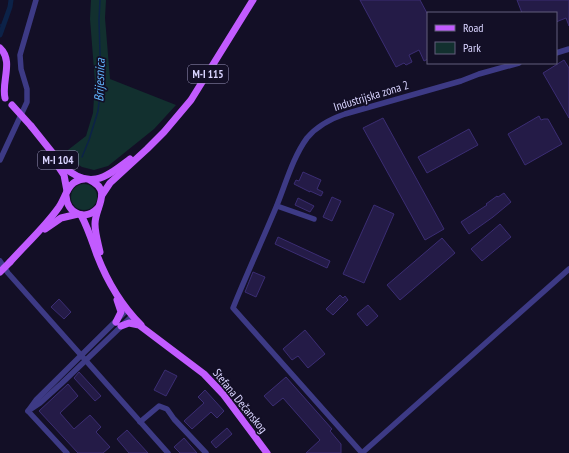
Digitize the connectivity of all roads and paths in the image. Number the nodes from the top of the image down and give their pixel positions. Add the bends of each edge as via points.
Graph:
1 (36, 0) edge
2 (253, 0) edge
3 (0, 48) edge
4 (569, 49) edge
5 (557, 53) edge
6 (515, 64) edge
7 (2, 96) edge
8 (37, 134) junction
9 (154, 141) junction
10 (0, 160) edge
11 (87, 179) junction
12 (66, 193) junction
13 (102, 195) junction
14 (100, 206) junction
15 (276, 206) junction
16 (80, 214) junction
17 (314, 219) dead end
18 (31, 240) junction
19 (0, 261) edge
20 (569, 269) edge
21 (0, 272) edge
22 (106, 273) junction
23 (109, 281) junction
24 (130, 313) junction
25 (118, 324) junction
26 (155, 336) junction
27 (83, 358) junction
28 (140, 422) junction
29 (67, 453) edge
30 (168, 453) edge
31 (206, 453) edge
32 (267, 453) edge
33 (362, 453) edge

1 - 10 street via 20,55 20,69 27,89 26,102
2 - 9 main road, M-I 115 via 191,100
3 - 7 main road, M-I 104 via 6,58
4 - 5 street
6 - 15 street, Industrijska zona 2 via 330,120 308,138 301,149
7 - 8 main road, M-I 104, bridge
8 - 11 main road, M-I 104 via 63,166 75,175
8 - 12 main road, M-I 104 via 64,175
9 - 11 main road, M-I 115 via 102,178
9 - 13 main road, M-I 115 via 113,180
11 - 12 main road, M-I 115 via 73,182
11 - 13 main road via 98,185
12 - 16 main road via 70,209
12 - 18 main road, M-I 115 via 53,215
13 - 14 main road, M-I 115
14 - 16 main road, M-I 115 via 92,213
14 - 22 main road via 95,225
15 - 17 street
15 - 33 street, Industrijska zona 2 via 233,308
16 - 18 main road, M-I 115 via 61,218
16 - 22 main road
18 - 21 main road, M-I 115, bridge
19 - 27 street
20 - 33 street
22 - 23 main road
23 - 24 main road
23 - 25 main road via 120,308
24 - 25 street
24 - 26 main road
25 - 26 main road via 133,323
25 - 27 street
26 - 32 main road, Stefana Dečanskog via 204,374 236,410
27 - 28 street
27 - 29 street via 36,400 28,411
28 - 30 street
28 - 31 street via 159,406 167,409

